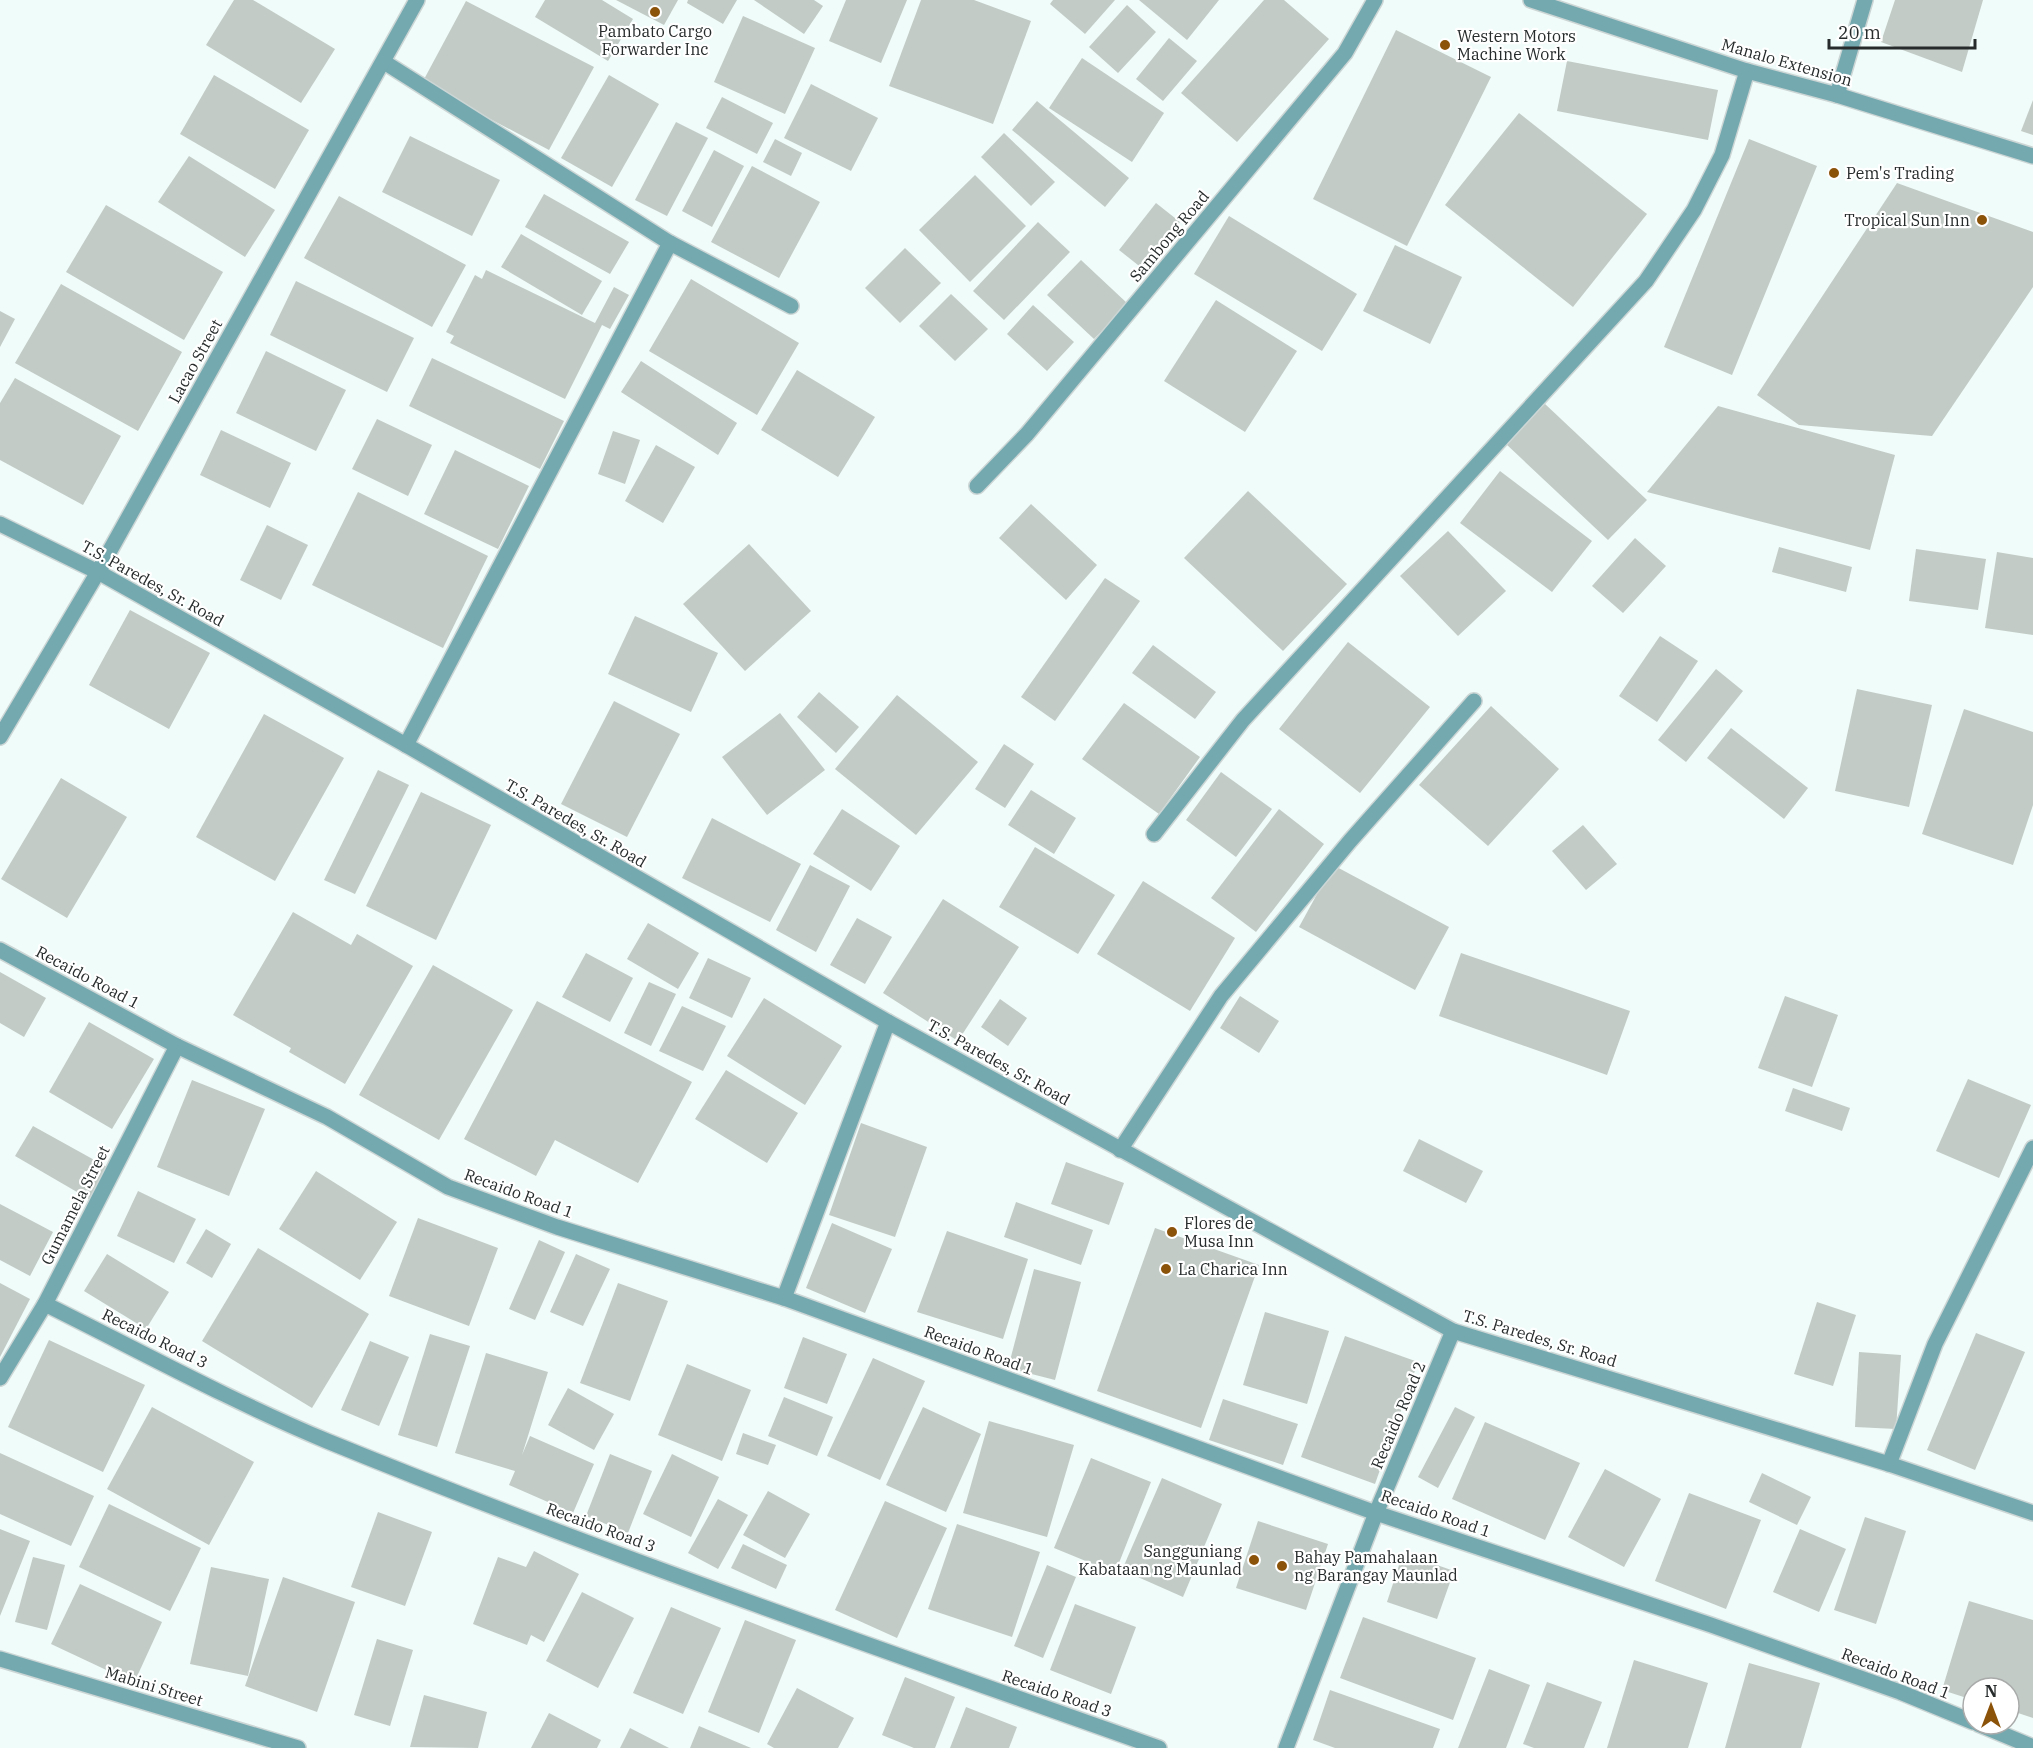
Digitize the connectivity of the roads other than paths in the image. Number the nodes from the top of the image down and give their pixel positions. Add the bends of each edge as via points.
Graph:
1 (417, 0) edge
2 (1375, 0) edge
3 (1533, 0) edge
4 (1865, 0) edge
5 (384, 62) junction
6 (1747, 71) junction
7 (1837, 95) junction
8 (2033, 156) edge
9 (670, 243) junction
10 (791, 306) dead end
11 (977, 486) dead end
12 (0, 524) edge
13 (98, 572) junction
14 (1474, 701) dead end
15 (0, 737) edge
16 (406, 745) junction
17 (1154, 834) dead end
18 (0, 950) edge
19 (888, 1022) junction
20 (177, 1046) junction
21 (2033, 1148) edge
22 (1120, 1150) junction
23 (784, 1298) junction
24 (45, 1304) junction
25 (1453, 1331) junction
26 (0, 1378) edge
27 (1889, 1464) junction
28 (1376, 1513) junction
29 (2033, 1513) edge
30 (0, 1659) edge
31 (1961, 1717) edge
32 (2007, 1736) edge
33 (2033, 1747) edge
34 (298, 1748) edge
35 (1160, 1748) edge
36 (1286, 1748) edge

1 - 5 street, Lacao Street
2 - 11 street, Sambong Road via 1345,53 1028,434
3 - 6 street, Manalo Extension
4 - 7 street
5 - 9 street
5 - 13 street, Lacao Street
6 - 7 street, Manalo Extension
6 - 17 street via 1722,155 1694,210 1646,281 1243,720
7 - 8 street, Manalo Extension
9 - 10 street
9 - 16 street
12 - 13 street, T.S. Paredes, Sr. Road
13 - 15 street, Lacao Street
13 - 16 street, T.S. Paredes, Sr. Road
14 - 22 street via 1221,996
16 - 19 street, T.S. Paredes, Sr. Road
18 - 20 street, Recaido Road 1
19 - 22 street, T.S. Paredes, Sr. Road
19 - 23 street
20 - 23 street, Recaido Road 1 via 327,1117 448,1187 557,1227
20 - 24 street, Gumamela Street
21 - 27 street via 1935,1344
22 - 25 street, T.S. Paredes, Sr. Road
23 - 28 street, Recaido Road 1
24 - 26 street, Gumamela Street
24 - 35 street, Recaido Road 3 via 325,1440 745,1600
25 - 27 street, T.S. Paredes, Sr. Road
25 - 28 street, Recaido Road 2
27 - 29 street, T.S. Paredes, Sr. Road
28 - 31 street, Recaido Road 1 via 1711,1625
28 - 36 street, Recaido Road 2
30 - 34 street, Mabini Street
32 - 33 street

